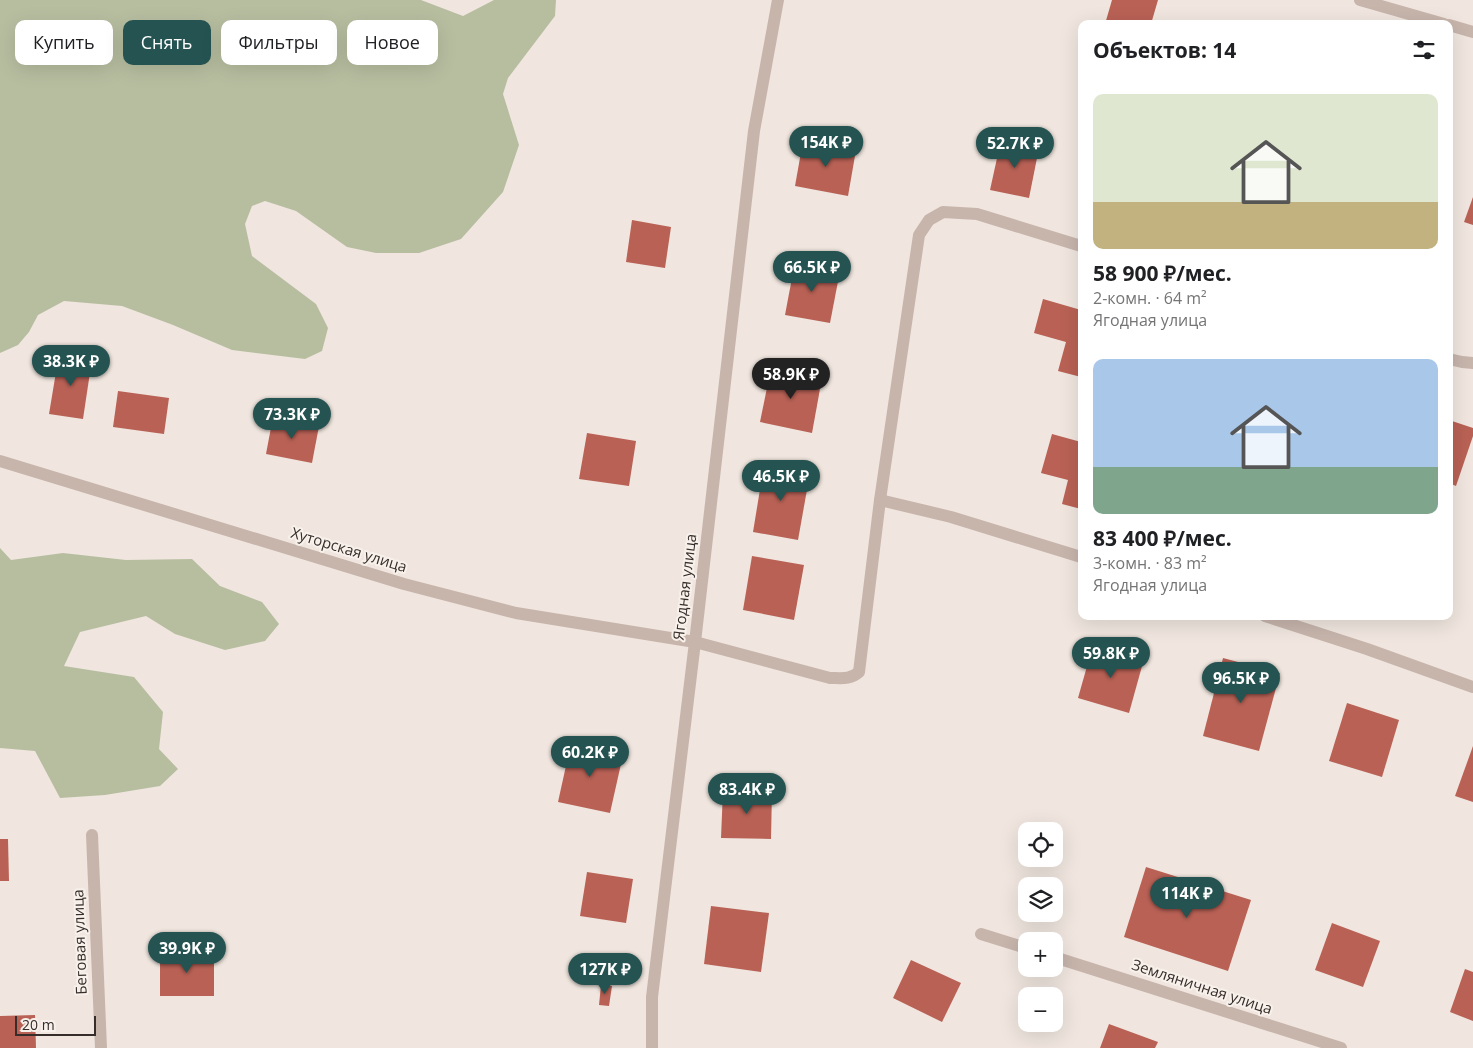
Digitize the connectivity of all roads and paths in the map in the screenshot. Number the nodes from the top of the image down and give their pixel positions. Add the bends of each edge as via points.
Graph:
1 (778, 0) edge
2 (1360, 0) edge
3 (1430, 20) edge
4 (1453, 26) edge
5 (1473, 32) edge
6 (1078, 245) edge
7 (1453, 359) edge
8 (1473, 363) edge
9 (0, 461) edge
10 (880, 500) junction
11 (1078, 556) edge
12 (1277, 620) edge
13 (695, 642) junction
14 (1473, 687) edge
15 (92, 835) dead end
16 (981, 934) dead end
17 (1018, 946) edge
18 (1063, 960) edge
19 (101, 1048) edge
20 (652, 1048) edge
21 (1341, 1048) edge

1 - 13 street, Ягодная улица via 754,131
2 - 3 street
4 - 5 street
6 - 10 street, Хуторская улица via 977,214 943,212 929,220 919,235
7 - 8 street
9 - 13 street, Хуторская улица via 404,584 516,614
10 - 11 street via 951,517
10 - 13 street, Хуторская улица via 859,672 854,677 830,678
12 - 14 street
13 - 20 street, Ягодная улица via 652,997
15 - 19 street, Беговая улица
16 - 17 street
18 - 21 street, Земляничная улица

